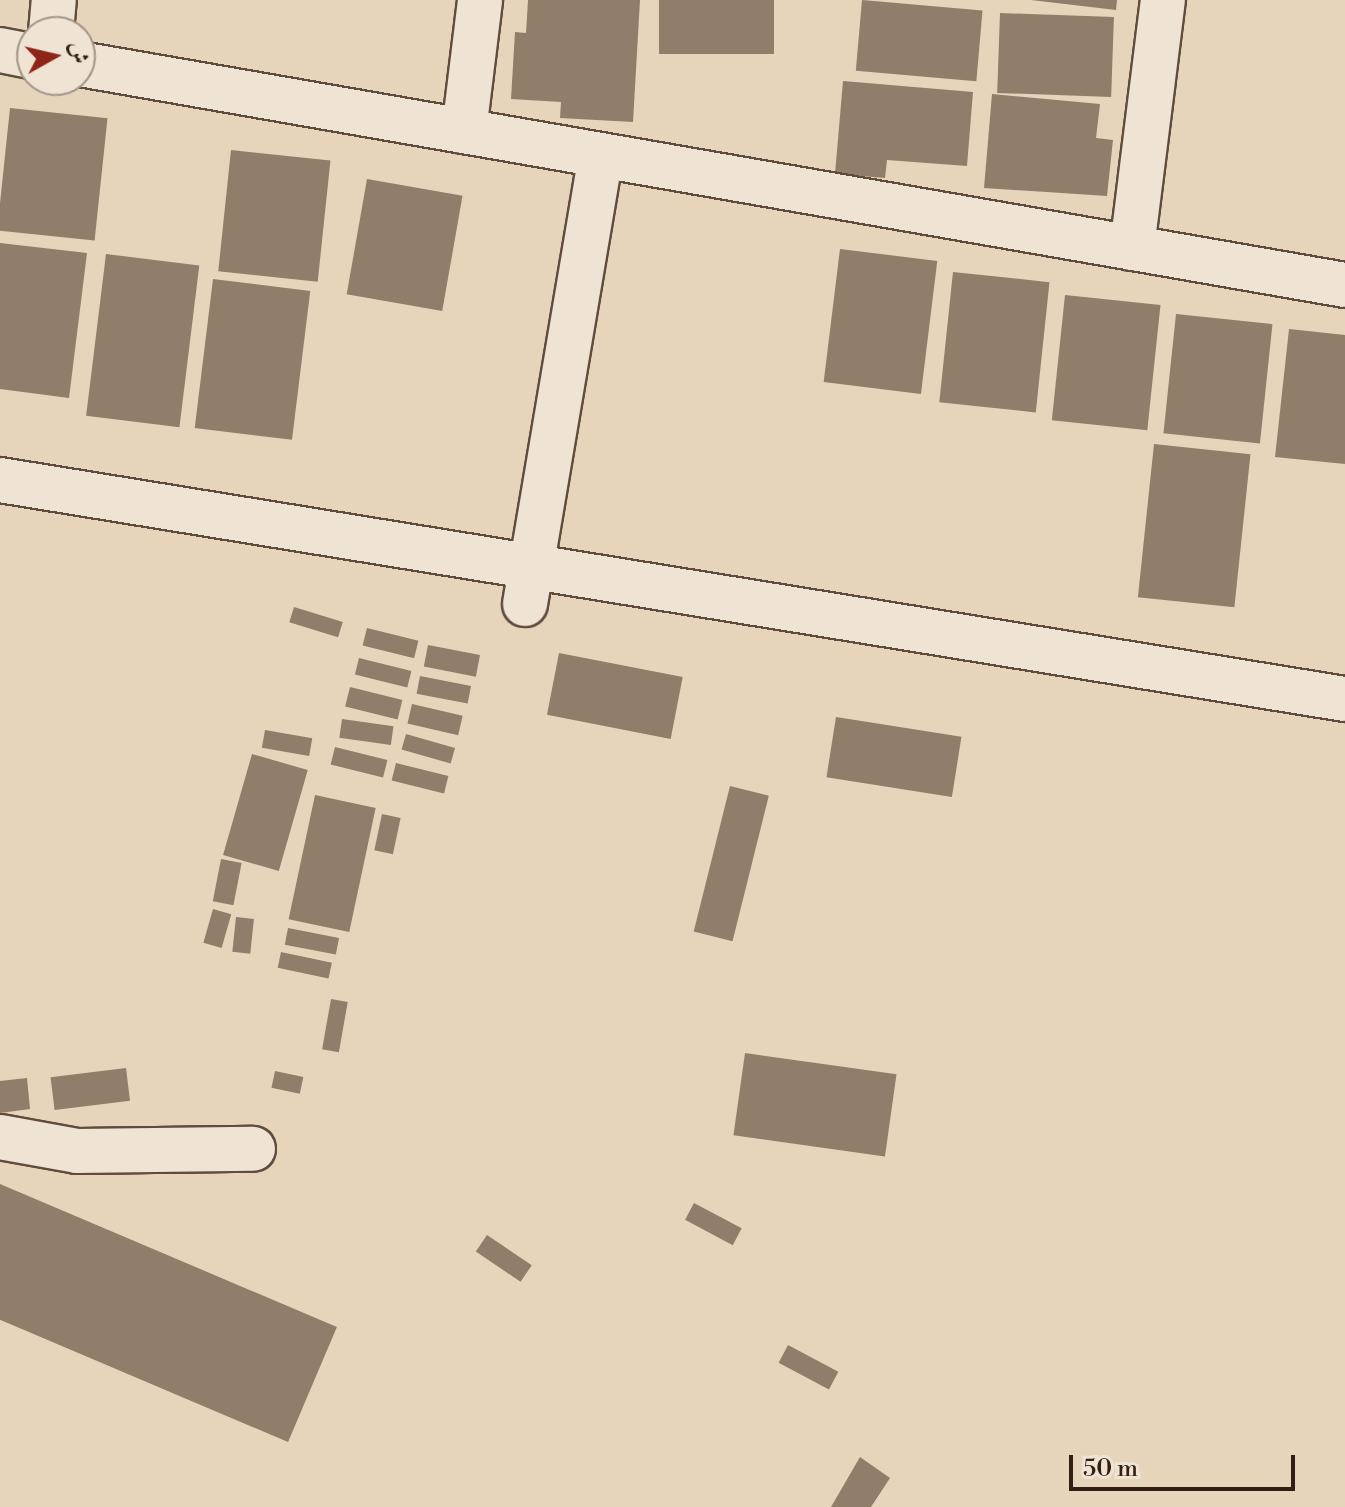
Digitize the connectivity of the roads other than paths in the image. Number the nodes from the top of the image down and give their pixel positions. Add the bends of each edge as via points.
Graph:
1 (480, 0) edge
2 (1163, 0) edge
3 (96, 67) edge
4 (464, 131) junction
5 (601, 155) junction
6 (1132, 248) junction
7 (1345, 285) edge
8 (0, 480) edge
9 (529, 585) junction
10 (1345, 699) edge
11 (0, 1137) edge
12 (253, 1149) dead end

1 - 4 street
2 - 6 street
3 - 4 street
4 - 5 street
5 - 6 street
5 - 9 street
6 - 7 street
8 - 9 street
9 - 10 street
11 - 12 street via 77,1151

